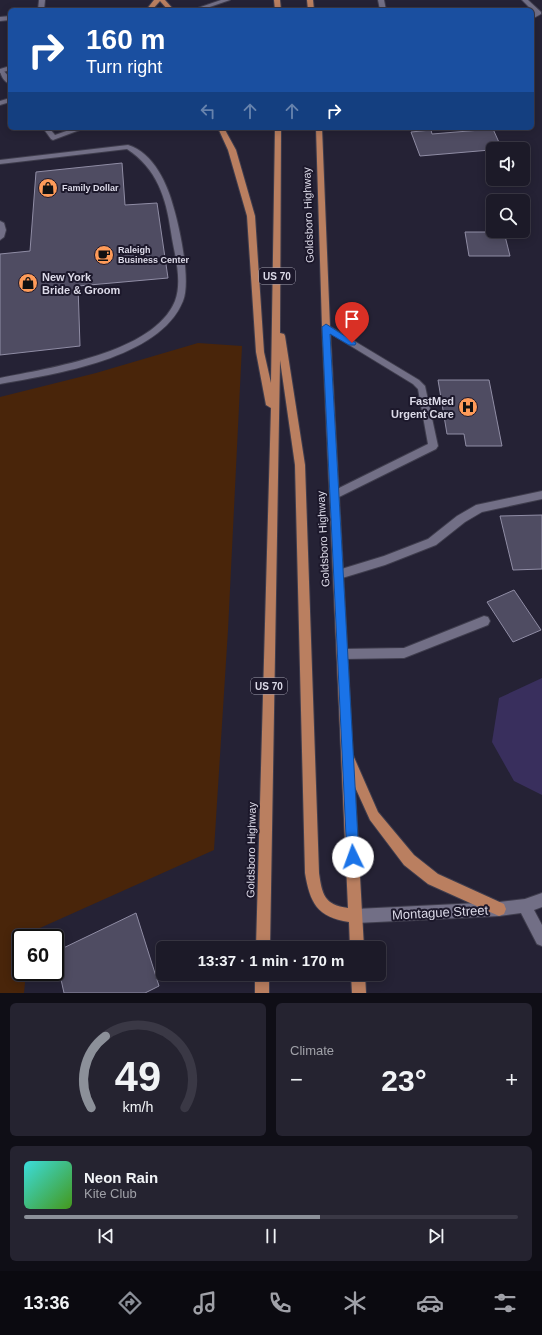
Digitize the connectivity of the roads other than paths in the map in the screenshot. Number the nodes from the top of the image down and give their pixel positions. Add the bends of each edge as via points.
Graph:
1 (157, 0) edge
2 (162, 0) edge
3 (227, 0) edge
4 (525, 0) edge
5 (151, 8) edge
6 (169, 8) edge
7 (201, 8) edge
8 (534, 8) edge
9 (534, 8) edge
10 (534, 16) edge
11 (1, 71) edge
12 (8, 80) edge
13 (48, 130) edge
14 (76, 130) edge
15 (223, 130) edge
16 (278, 130) edge
17 (318, 130) edge
18 (0, 162) edge
19 (0, 222) edge
20 (0, 237) edge
21 (277, 306) junction
22 (326, 327) junction
23 (0, 381) edge
24 (275, 423) junction
25 (542, 495) edge
26 (335, 496) junction
27 (339, 574) junction
28 (484, 621) dead end
29 (343, 654) junction
30 (347, 752) junction
31 (542, 900) edge
32 (525, 906) junction
33 (499, 909) junction
34 (356, 916) junction
35 (542, 939) edge
36 (263, 941) edge
37 (357, 941) edge
38 (262, 981) edge
39 (358, 981) edge
40 (262, 993) edge
41 (359, 993) edge

1 - 5 main road
2 - 6 main road
3 - 7 street
4 - 9 street
8 - 10 street via 539,13
11 - 12 street
13 - 14 street via 54,138
15 - 24 main road via 232,150 251,216 260,352
16 - 21 main road, Goldsboro Highway / US 70
17 - 22 main road, Goldsboro Highway
18 - 23 street via 128,147 146,160 160,179 175,223 181,276 179,301 167,322 139,342 114,354
19 - 20 street
21 - 24 main road, Goldsboro Highway / US 70
21 - 34 main road via 300,471 312,873 318,900 325,908 335,914
22 - 26 main road, Goldsboro Highway
22 - 26 street via 422,388 433,446
24 - 36 main road, Goldsboro Highway / US 70
25 - 27 street via 480,508 461,519 432,542
26 - 27 main road, Goldsboro Highway
27 - 29 main road, Goldsboro Highway
28 - 29 street via 404,653
29 - 30 main road, Goldsboro Highway
30 - 33 main road via 374,816 409,860 433,879
30 - 34 main road, Goldsboro Highway
31 - 32 street, Montague Street
32 - 33 street, Montague Street
32 - 35 street
33 - 34 street, Montague Street
34 - 37 main road, Goldsboro Highway
38 - 40 main road
39 - 41 main road

